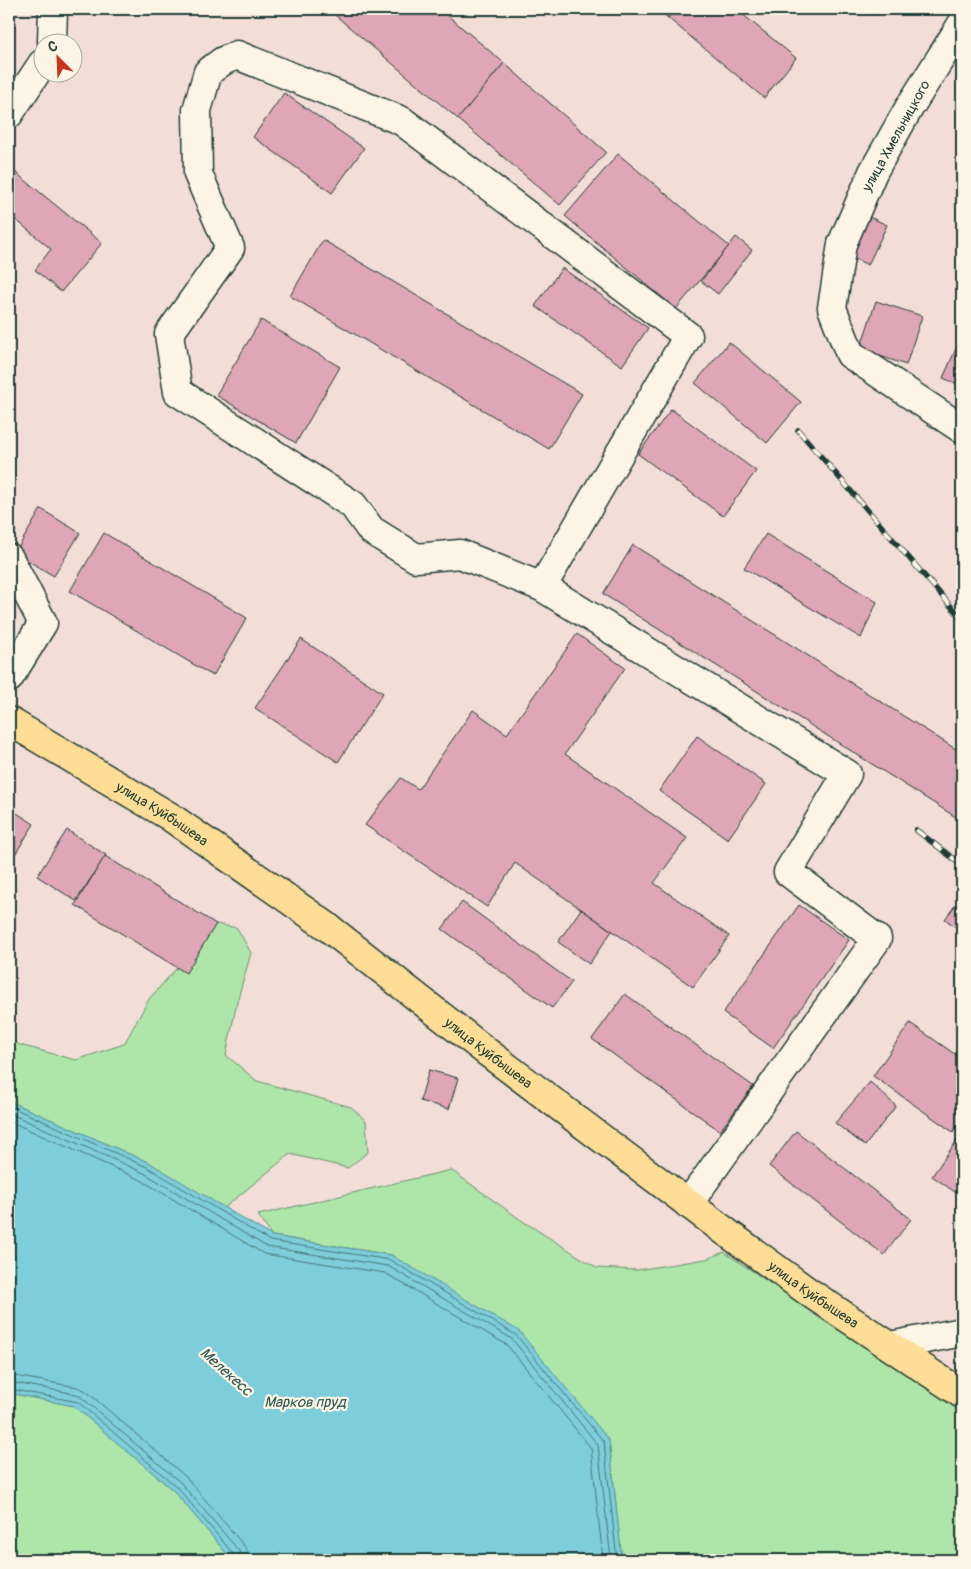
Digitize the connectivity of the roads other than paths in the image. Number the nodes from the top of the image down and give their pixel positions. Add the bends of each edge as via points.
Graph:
1 (53, 9) edge
2 (962, 24) edge
3 (52, 32) edge
4 (32, 79) edge
5 (9, 114) edge
6 (962, 429) edge
7 (9, 558) edge
8 (542, 587) junction
9 (13, 662) edge
10 (9, 721) edge
11 (688, 1204) junction
12 (962, 1332) edge
13 (890, 1346) junction
14 (962, 1394) edge

1 - 3 street
2 - 6 street, улица Хмельницкого via 873,172 842,244 832,308 850,354
4 - 5 street
7 - 9 street via 43,623
8 - 8 street via 460,554 416,558 372,530 352,505 178,392 170,334 230,248 198,174 198,110 208,72 223,60 236,55 402,122 688,336
8 - 11 street via 847,774 788,872 877,939
10 - 11 main road, улица Куйбышева via 169,816 325,925
11 - 13 main road, улица Куйбышева
12 - 13 street
13 - 14 main road, улица Куйбышева

